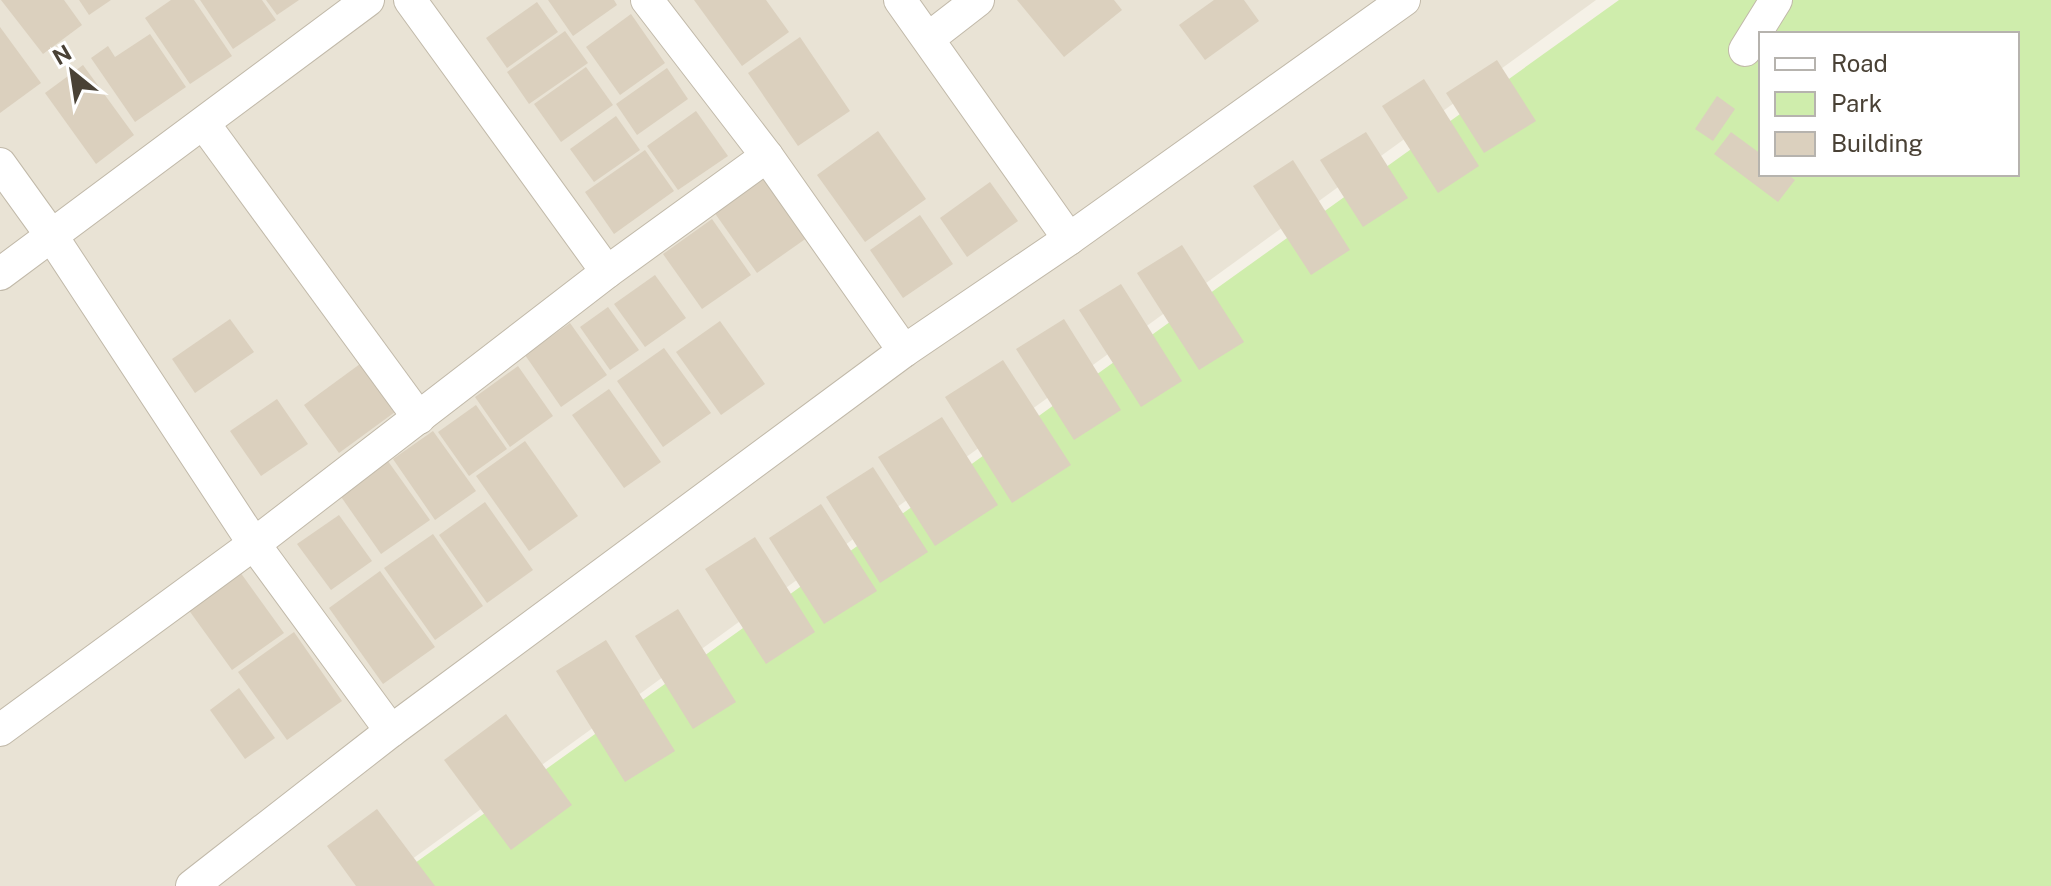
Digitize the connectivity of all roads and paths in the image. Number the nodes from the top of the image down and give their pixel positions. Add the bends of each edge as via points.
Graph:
1 (368, 0) edge
2 (410, 0) edge
3 (647, 0) edge
4 (900, 0) edge
5 (978, 0) edge
6 (1404, 0) edge
7 (1776, 0) edge
8 (929, 38) junction
9 (1745, 50) dead end
10 (204, 124) junction
11 (767, 156) junction
12 (0, 164) edge
13 (51, 235) junction
14 (1069, 239) junction
15 (607, 272) junction
16 (0, 274) edge
17 (904, 351) junction
18 (419, 418) junction
19 (254, 544) junction
20 (0, 730) edge
21 (391, 731) junction
22 (192, 886) edge

1 - 10 street
2 - 15 street
3 - 11 street
4 - 8 street
5 - 8 street
6 - 14 street
7 - 9 street
8 - 14 street
10 - 13 street
10 - 18 street
11 - 15 street
11 - 17 street
12 - 13 street
13 - 16 street
13 - 19 street
14 - 17 street
15 - 18 street
17 - 21 street
18 - 19 street
19 - 20 street
19 - 21 street
21 - 22 street

